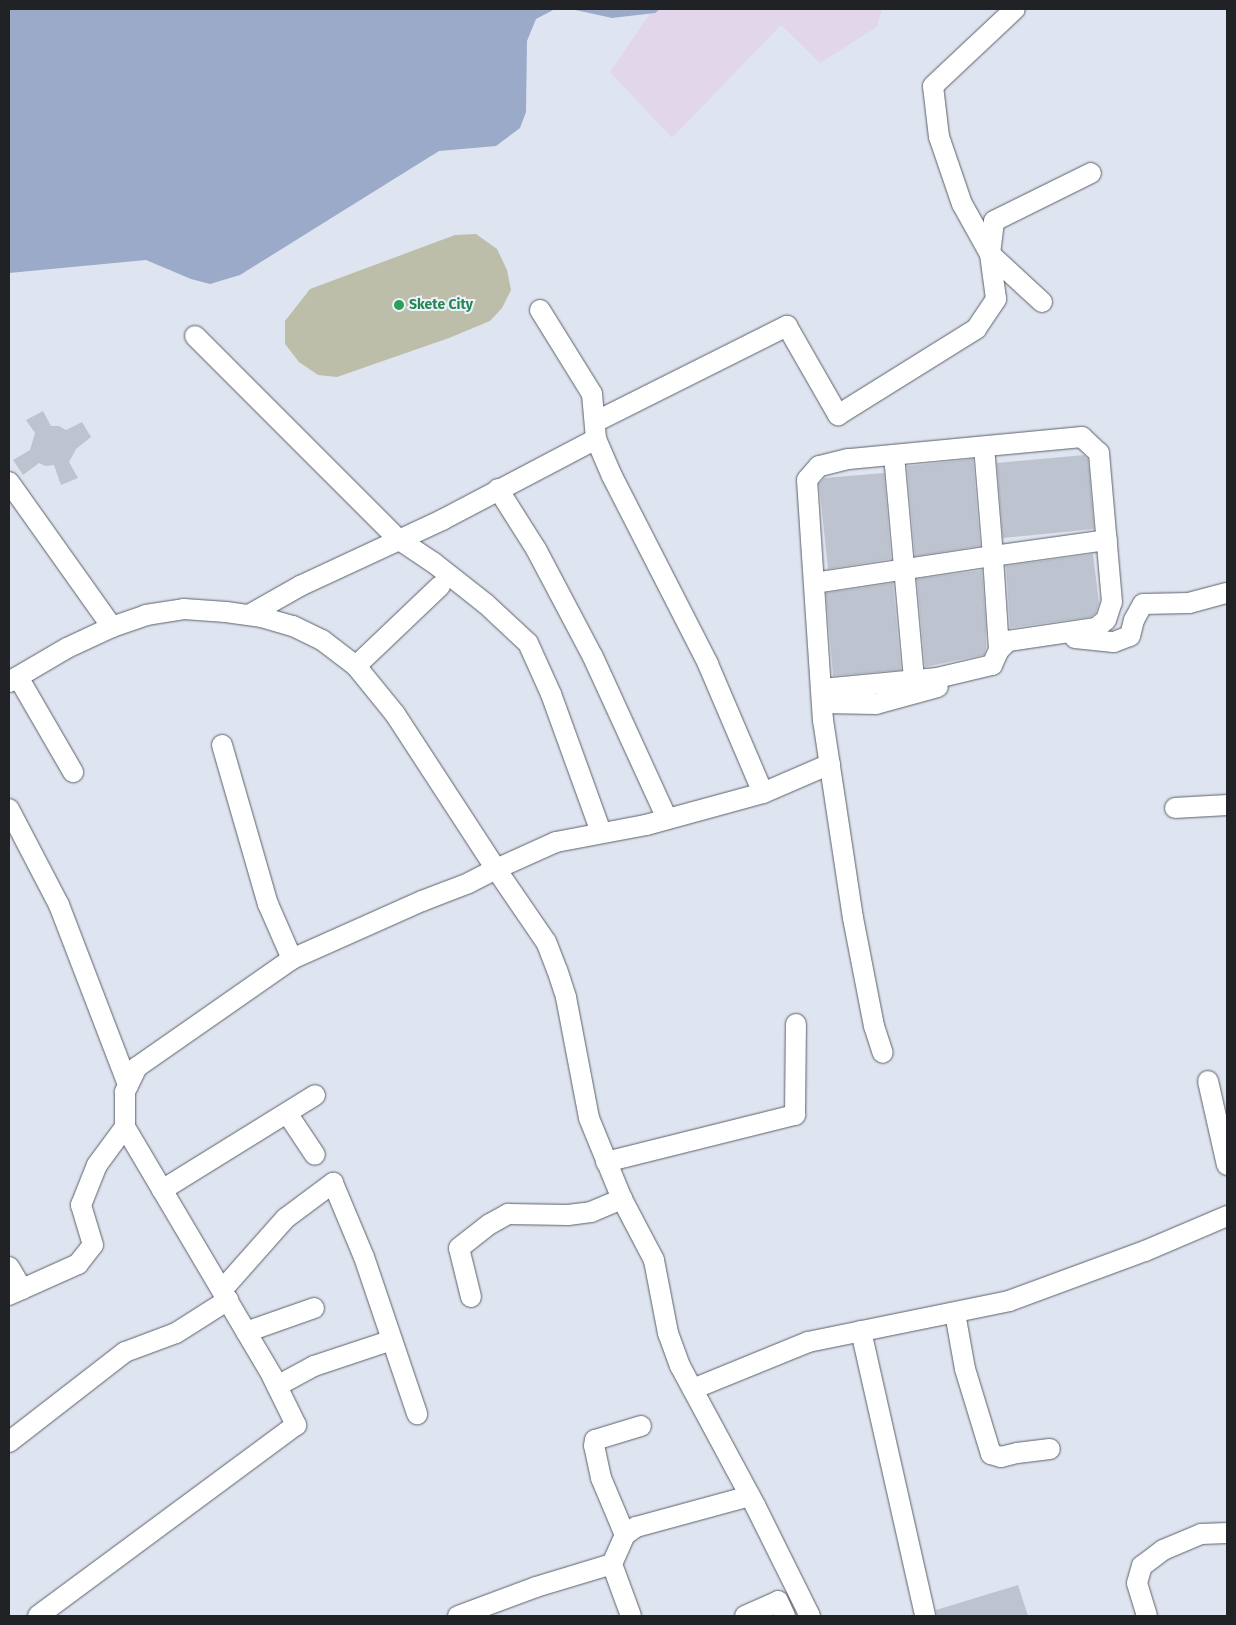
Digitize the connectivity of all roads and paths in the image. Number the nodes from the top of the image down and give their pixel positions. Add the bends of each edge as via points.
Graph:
1 (1015, 9) edge
2 (1090, 173) dead end
3 (990, 254) junction
4 (1042, 302) dead end
5 (540, 310) dead end
6 (195, 336) dead end
7 (595, 430) junction
8 (984, 447) junction
9 (894, 455) junction
10 (9, 482) edge
11 (498, 489) junction
12 (398, 539) junction
13 (1107, 540) junction
14 (993, 556) junction
15 (904, 571) junction
16 (814, 583) junction
17 (440, 586) dead end
18 (1227, 593) edge
19 (249, 615) junction
20 (112, 627) junction
21 (999, 650) junction
22 (356, 666) junction
23 (14, 679) edge
24 (914, 680) junction
25 (822, 696) junction
26 (222, 746) dead end
27 (830, 764) junction
28 (74, 772) dead end
29 (763, 793) junction
30 (1227, 806) edge
31 (1175, 808) dead end
32 (9, 809) edge
33 (667, 819) junction
34 (601, 832) junction
35 (496, 868) junction
36 (292, 959) junction
37 (796, 1024) dead end
38 (883, 1053) dead end
39 (1208, 1081) dead end
40 (128, 1085) junction
41 (315, 1095) dead end
42 (286, 1113) junction
43 (125, 1127) junction
44 (315, 1155) dead end
45 (606, 1162) junction
46 (1227, 1165) edge
47 (162, 1190) junction
48 (622, 1199) junction
49 (1227, 1216) edge
50 (9, 1267) edge
51 (16, 1292) edge
52 (225, 1295) junction
53 (471, 1297) dead end
54 (314, 1308) dead end
55 (955, 1313) junction
56 (861, 1331) junction
57 (246, 1332) junction
58 (392, 1340) junction
59 (277, 1386) junction
60 (692, 1389) junction
61 (417, 1414) dead end
62 (641, 1426) dead end
63 (9, 1442) edge
64 (1050, 1449) dead end
65 (750, 1496) junction
66 (1227, 1533) edge
67 (625, 1536) junction
68 (612, 1564) junction
69 (38, 1616) edge
70 (458, 1616) edge
71 (631, 1616) edge
72 (745, 1616) edge
73 (785, 1616) edge
74 (810, 1616) edge
75 (925, 1616) edge
76 (1147, 1616) edge

1 - 3 street via 933,86 939,137 962,204
2 - 3 street via 994,221
3 - 4 street
3 - 7 street via 996,298 976,329 838,415 788,326
5 - 7 street via 592,394
6 - 12 street
7 - 11 street
7 - 29 street via 612,476 708,664
8 - 9 street
8 - 13 street via 1082,437 1099,453
8 - 14 street
9 - 15 street
9 - 16 street via 848,459 819,466 807,480
10 - 20 street
11 - 12 street via 442,520
11 - 33 street via 536,549 593,657
12 - 19 street via 300,586
12 - 34 street via 449,574 528,643 552,694
13 - 14 street
13 - 21 street via 1112,602 1106,620 1096,628 1008,641
14 - 15 street
14 - 21 street
15 - 16 street
15 - 24 street
16 - 25 street
17 - 22 street
18 - 25 street via 1189,603 1143,604 1130,636 1114,642 1081,638 1039,639 982,673 924,692 876,704
19 - 20 street via 184,609 146,615
19 - 22 street via 293,626 322,640
20 - 23 street via 67,648
21 - 24 street via 992,665
22 - 35 street via 395,714
23 - 28 street
24 - 25 street
25 - 27 street
26 - 36 street via 268,904
27 - 29 street
27 - 38 street via 852,918 874,1026
29 - 33 street
30 - 31 street
32 - 40 street via 59,906
33 - 34 street
34 - 35 street via 556,842
35 - 36 street via 469,883
35 - 45 street via 546,942 557,970 566,997 589,1118
36 - 40 street via 137,1067
37 - 45 street via 795,1115
39 - 46 street
40 - 43 street
41 - 42 street
42 - 44 street
42 - 47 street
43 - 47 street
43 - 51 street via 97,1165 81,1205 93,1246 78,1264
45 - 48 street
47 - 52 street
48 - 53 street via 591,1212 508,1214 490,1224 458,1248
48 - 60 street via 654,1260 668,1333
49 - 55 street via 1145,1251 1010,1301
50 - 51 street
52 - 57 street
52 - 58 street via 286,1218 333,1183 364,1257
52 - 63 street via 176,1333 125,1352
54 - 57 street
55 - 56 street
55 - 64 street via 965,1368 991,1454 1001,1457
56 - 60 street via 808,1342
56 - 75 street
57 - 59 street
58 - 59 street via 314,1366
58 - 61 street
59 - 69 street via 296,1425
60 - 65 street
62 - 67 street via 595,1440 594,1446 601,1478
65 - 67 street via 636,1527
65 - 74 street
66 - 76 street via 1201,1534 1163,1550 1142,1566 1137,1583
67 - 68 street
68 - 70 street
68 - 71 street
72 - 73 street via 778,1601

